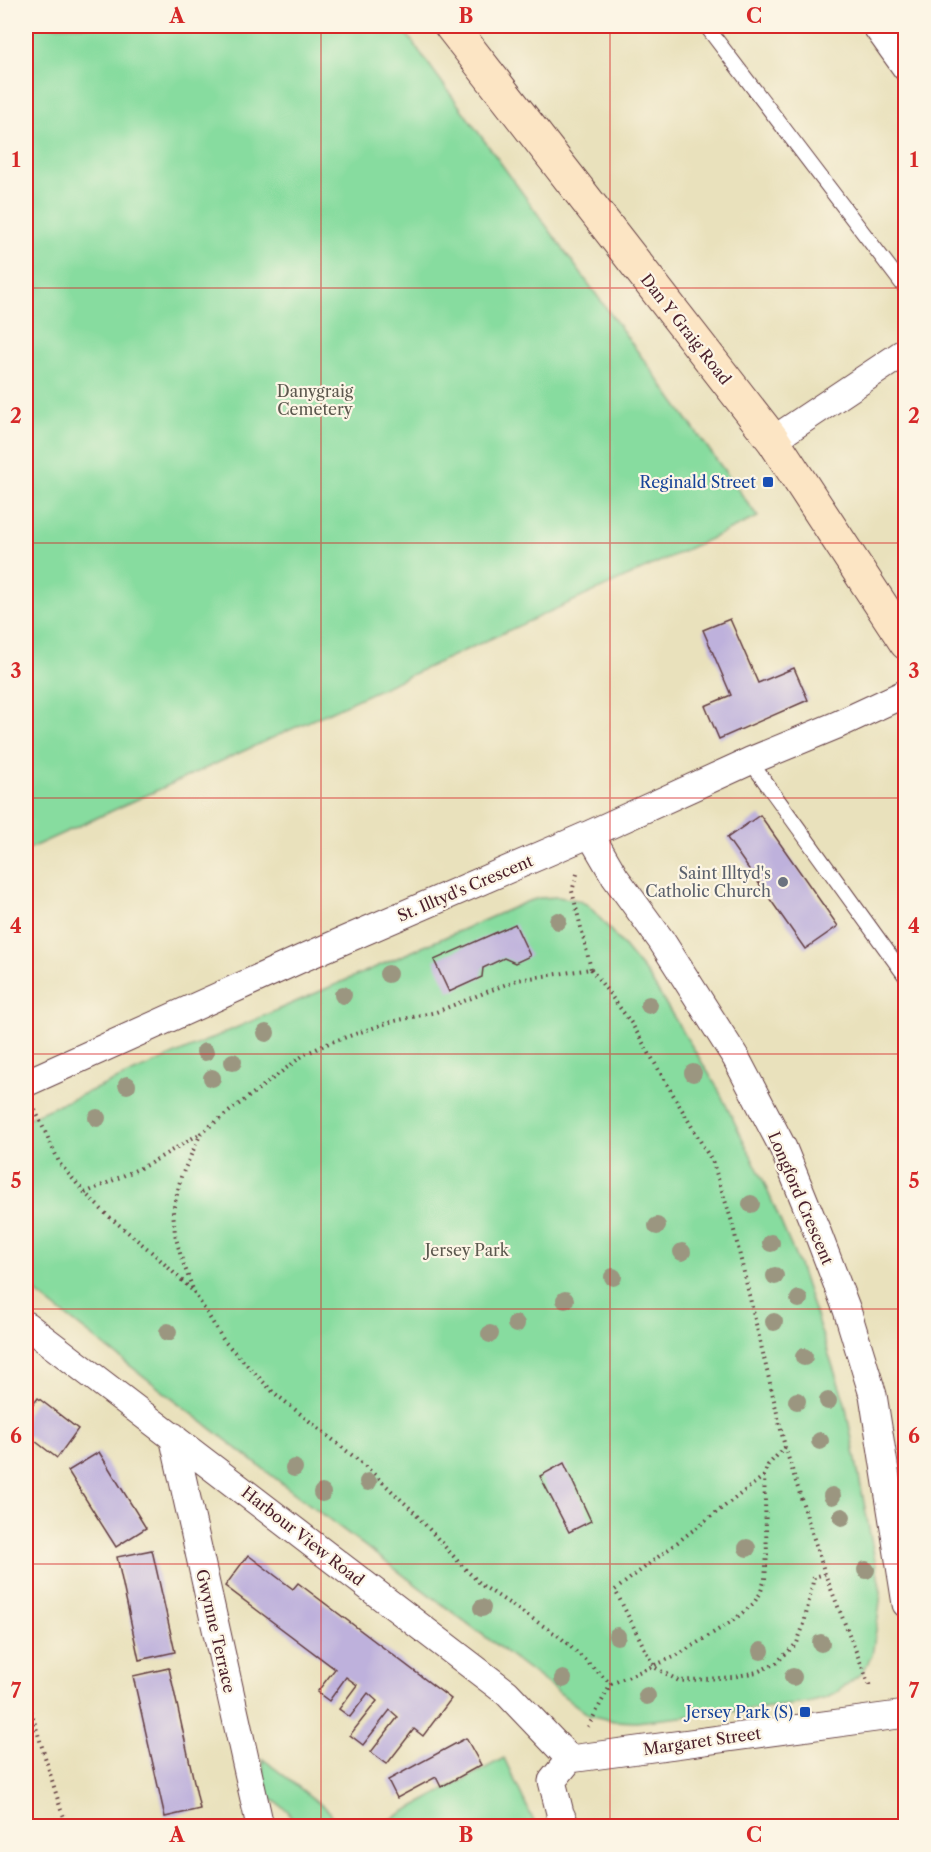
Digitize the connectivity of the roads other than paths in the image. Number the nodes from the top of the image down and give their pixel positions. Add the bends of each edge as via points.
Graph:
1 (451, 26) edge
2 (706, 26) edge
3 (876, 26) edge
4 (906, 68) edge
5 (906, 289) edge
6 (906, 351) edge
7 (773, 440) junction
8 (906, 643) edge
9 (906, 693) edge
10 (750, 761) junction
11 (590, 834) junction
12 (906, 977) edge
13 (28, 1092) edge
14 (26, 1325) edge
15 (173, 1436) junction
16 (906, 1604) edge
17 (895, 1716) edge
18 (570, 1759) junction
19 (260, 1827) edge
20 (566, 1827) edge

1 - 7 street, Dan Y Graig Road
2 - 5 lane
3 - 4 street
6 - 7 street
7 - 8 street, Dan Y Graig Road
9 - 10 street, St. Illtyd's Crescent
10 - 11 street, St. Illtyd's Crescent
10 - 12 lane
11 - 13 street, St. Illtyd's Crescent via 303,958
11 - 16 street, Longford Crescent via 736,1058 783,1148 847,1310 873,1395
14 - 15 street, Harbour View Road
15 - 18 street, Harbour View Road via 507,1693
15 - 19 street, Gwynne Terrace
17 - 18 street, Margaret Street
18 - 20 street via 552,1781

